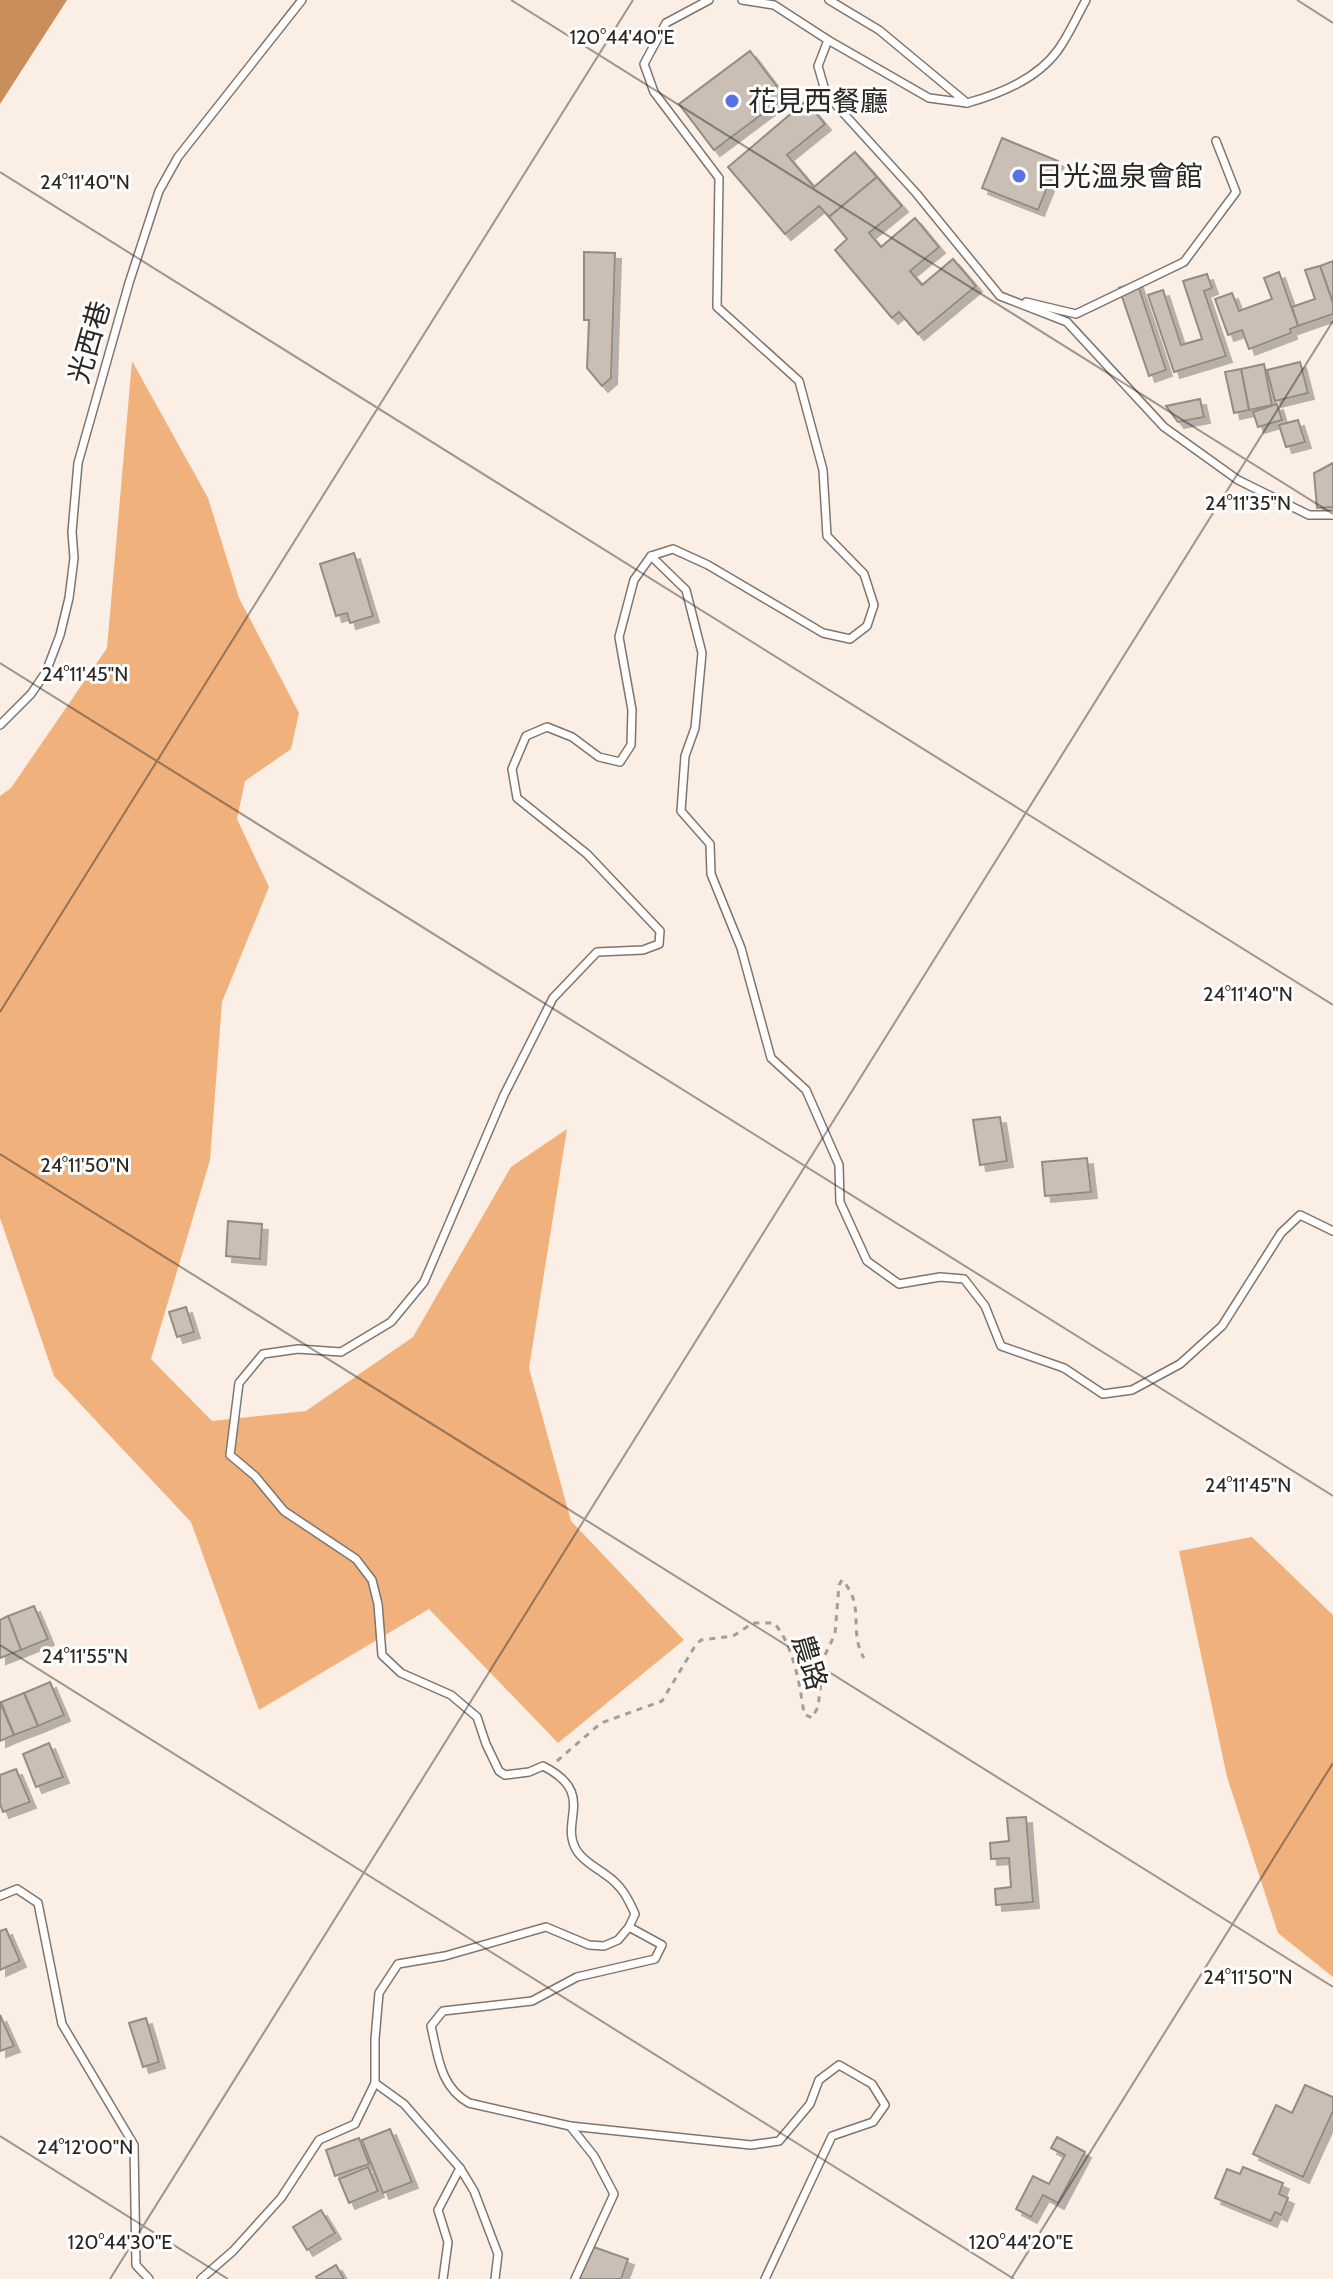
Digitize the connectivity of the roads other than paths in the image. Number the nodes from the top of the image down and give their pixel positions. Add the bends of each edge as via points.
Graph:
1 (302, 0) edge
2 (709, 0) edge
3 (742, 0) edge
4 (829, 0) edge
5 (1086, 0) edge
6 (828, 40) junction
7 (967, 103) junction
8 (1216, 141) dead end
9 (1000, 296) junction
10 (1333, 515) edge
11 (651, 556) junction
12 (0, 725) edge
13 (1333, 1231) edge
14 (0, 1896) edge
15 (629, 1927) junction
16 (375, 2083) junction
17 (570, 2126) junction
18 (460, 2168) junction
19 (149, 2279) edge
20 (201, 2279) edge
21 (443, 2279) edge
22 (495, 2279) edge
23 (575, 2279) edge
24 (765, 2279) edge

1 - 12 lane, 光西巷 via 178,157 159,191 78,463 74,558 60,635 46,672
2 - 11 lane via 666,23 644,64 654,92 719,178 717,307 799,381 823,470 827,536 864,574 874,605 867,626 850,639 823,633 673,549
3 - 6 lane via 774,5
4 - 7 lane via 888,36
5 - 7 lane via 1058,51 1035,73
6 - 7 lane via 929,98
6 - 9 lane via 818,66 826,94
8 - 9 lane via 1236,192 1184,262 1076,314
9 - 10 lane via 1067,322 1164,427 1238,480 1309,515
11 - 13 lane via 686,590 702,653 681,811 710,844 711,874 741,948 771,1058 806,1090 839,1165 840,1202 867,1261 899,1284 964,1279 985,1306 1001,1346 1064,1368 1103,1394 1132,1390 1180,1364 1222,1326 1281,1233 1300,1215
11 - 15 lane via 634,580 619,637 632,710 631,745 620,762 599,757 547,727 526,736 512,769 517,798 587,854 660,931 659,944 597,952 553,998 504,1095 424,1282 391,1322 341,1352 298,1349 263,1354 239,1383 230,1455 284,1511 356,1559 372,1580 382,1655 401,1673 451,1695 477,1717 499,1771 518,1774 543,1766 565,1781 573,1795 578,1852 627,1895 635,1914
14 - 19 lane via 17,1889 38,1903 62,2024 134,2145 136,2265
15 - 16 lane via 604,1946 546,1927 398,1964 379,1993
15 - 17 lane via 662,1945 655,1959 577,1977 532,2001 443,2011 431,2026 444,2079 457,2096
16 - 18 lane via 404,2104
16 - 20 lane via 355,2124 319,2140 281,2198
17 - 23 lane via 614,2194
17 - 24 lane via 751,2145 779,2141 810,2104 819,2080 839,2065 872,2084 885,2105 873,2122 832,2136
18 - 21 lane via 438,2210 448,2242
18 - 22 lane via 498,2254

